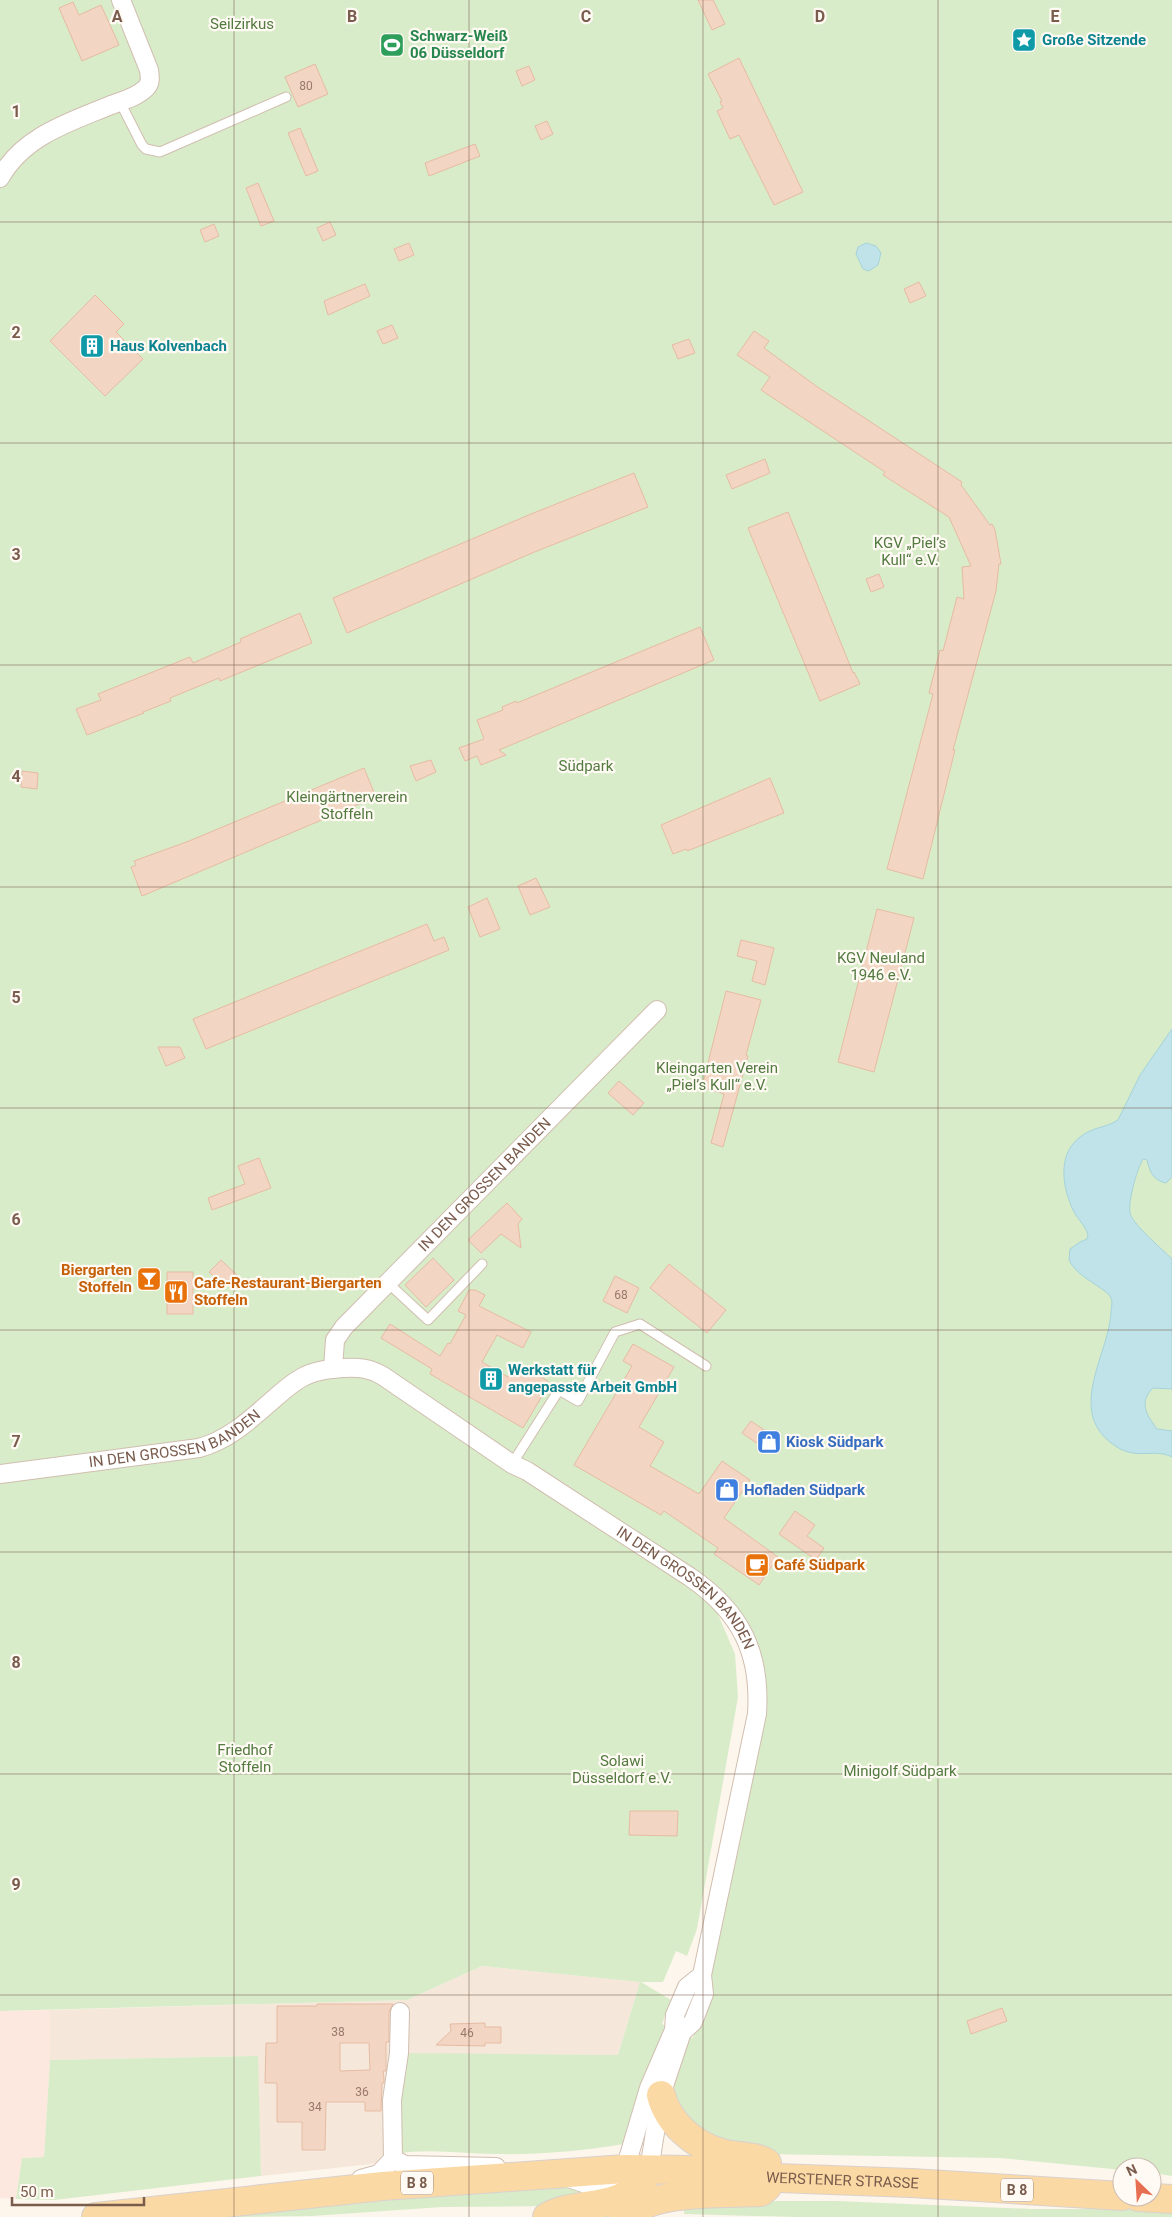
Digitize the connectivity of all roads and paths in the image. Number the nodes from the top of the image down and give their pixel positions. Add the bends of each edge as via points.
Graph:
1 (121, 0) edge
2 (286, 97) dead end
3 (120, 102) junction
4 (0, 178) edge
5 (657, 1010) dead end
6 (482, 1264) dead end
7 (388, 1283) junction
8 (706, 1366) dead end
9 (333, 1369) junction
10 (512, 1464) junction
11 (0, 1474) edge
12 (400, 2012) dead end
13 (678, 2032) junction
14 (661, 2095) junction
15 (393, 2159) junction
16 (637, 2169) junction
17 (563, 2173) junction
18 (778, 2178) junction
19 (1112, 2195) edge
20 (272, 2197) junction
21 (631, 2211) edge
22 (96, 2217) edge
23 (547, 2217) edge

1 - 3 street via 150,76 146,88
2 - 3 lane via 160,152 142,145
3 - 4 street via 65,124 32,142
5 - 7 street, IN DEN GROSSEN BANDEN
6 - 7 lane via 428,1320
7 - 9 street, IN DEN GROSSEN BANDEN via 335,1340
8 - 10 lane via 640,1324 615,1332 578,1401 559,1390
9 - 10 street, IN DEN GROSSEN BANDEN via 374,1370
9 - 11 street, IN DEN GROSSEN BANDEN via 312,1373 296,1381 243,1426 212,1445
10 - 13 street, IN DEN GROSSEN BANDEN via 716,1596 734,1618 755,1663 757,1714 702,1975 687,1987 675,2016
12 - 15 street via 400,2049 392,2100
13 - 14 street, IN DEN GROSSEN BANDEN
13 - 16 street, IN DEN GROSSEN BANDEN via 649,2088
14 - 16 street, IN DEN GROSSEN BANDEN
14 - 18 main road via 669,2115 688,2135 720,2153 766,2161
15 - 17 street, WERSTENER STRASSE via 405,2165 541,2166
15 - 20 street, WERSTENER STRASSE via 373,2177
16 - 17 main road, WERSTENER STRASSE / B 8
16 - 18 main road, WERSTENER STRASSE / B 8
16 - 21 main road via 638,2186 631,2192
17 - 20 main road, WERSTENER STRASSE / B 8
17 - 21 street via 597,2184
18 - 19 main road, WERSTENER STRASSE / B 8
18 - 21 main road via 761,2192 680,2197
20 - 22 main road, WERSTENER STRASSE / B 8
21 - 23 main road via 589,2206 557,2211

